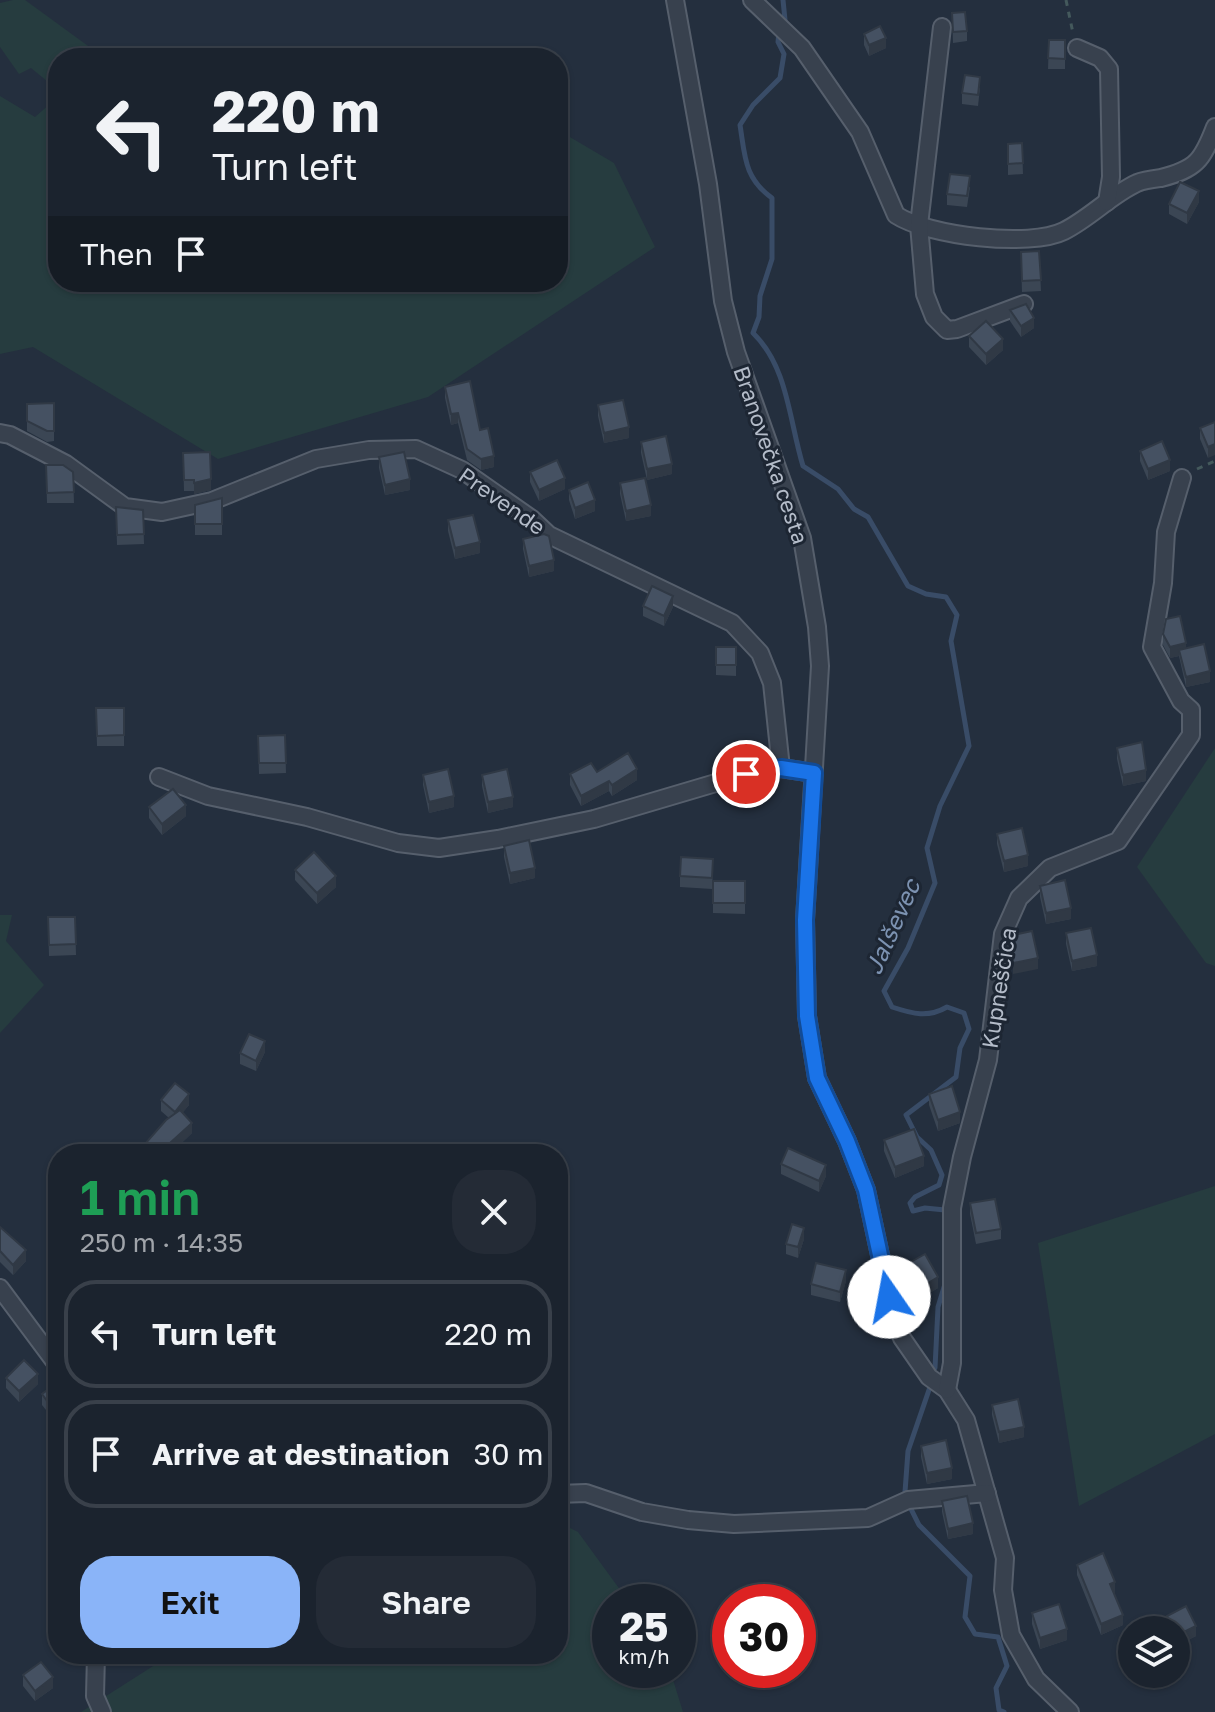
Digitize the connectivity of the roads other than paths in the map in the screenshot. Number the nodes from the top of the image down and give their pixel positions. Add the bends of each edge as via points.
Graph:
1 (675, 0) edge
2 (752, 0) edge
3 (942, 27) dead end
4 (1077, 48) road end
5 (1215, 127) edge
6 (1107, 202) junction
7 (919, 225) junction
8 (1024, 304) edge
9 (0, 433) edge
10 (1182, 478) road end
11 (781, 768) junction
12 (814, 773) junction
13 (159, 777) dead end
14 (0, 1288) edge
15 (48, 1353) edge
16 (939, 1383) junction
17 (987, 1493) junction
18 (568, 1494) edge
19 (96, 1664) edge
20 (102, 1712) edge
21 (1070, 1712) edge

1 - 12 street, Branovečka cesta via 723,301 802,538 820,666
2 - 7 street via 802,48 860,132 896,215
3 - 7 street
4 - 6 street via 1100,58 1109,69
5 - 6 street via 1198,163 1137,183
6 - 7 street via 1062,232 1029,238 982,239
7 - 8 street via 925,294 934,317 947,330
9 - 11 street, Prevende via 66,464 125,507 162,512 212,501 316,459 416,449 462,470 549,535 732,623 760,653 772,683
10 - 16 street, Kupneščica via 1166,532 1152,647 1191,710 1191,735 1118,841 1050,868 1019,898 1003,934 988,1060 952,1208 952,1363
11 - 12 street
11 - 13 street via 594,819 439,848 398,843 208,796
12 - 16 street, Branovečka cesta via 805,920 807,1016 817,1078 866,1190 902,1338
14 - 15 street
16 - 17 street, Branovečka cesta via 966,1420
17 - 18 street via 908,1500 868,1518 734,1524 642,1512 586,1493
17 - 21 street, Branovečka cesta via 1005,1558 1003,1590 1011,1635 1036,1679
19 - 20 street via 95,1696

